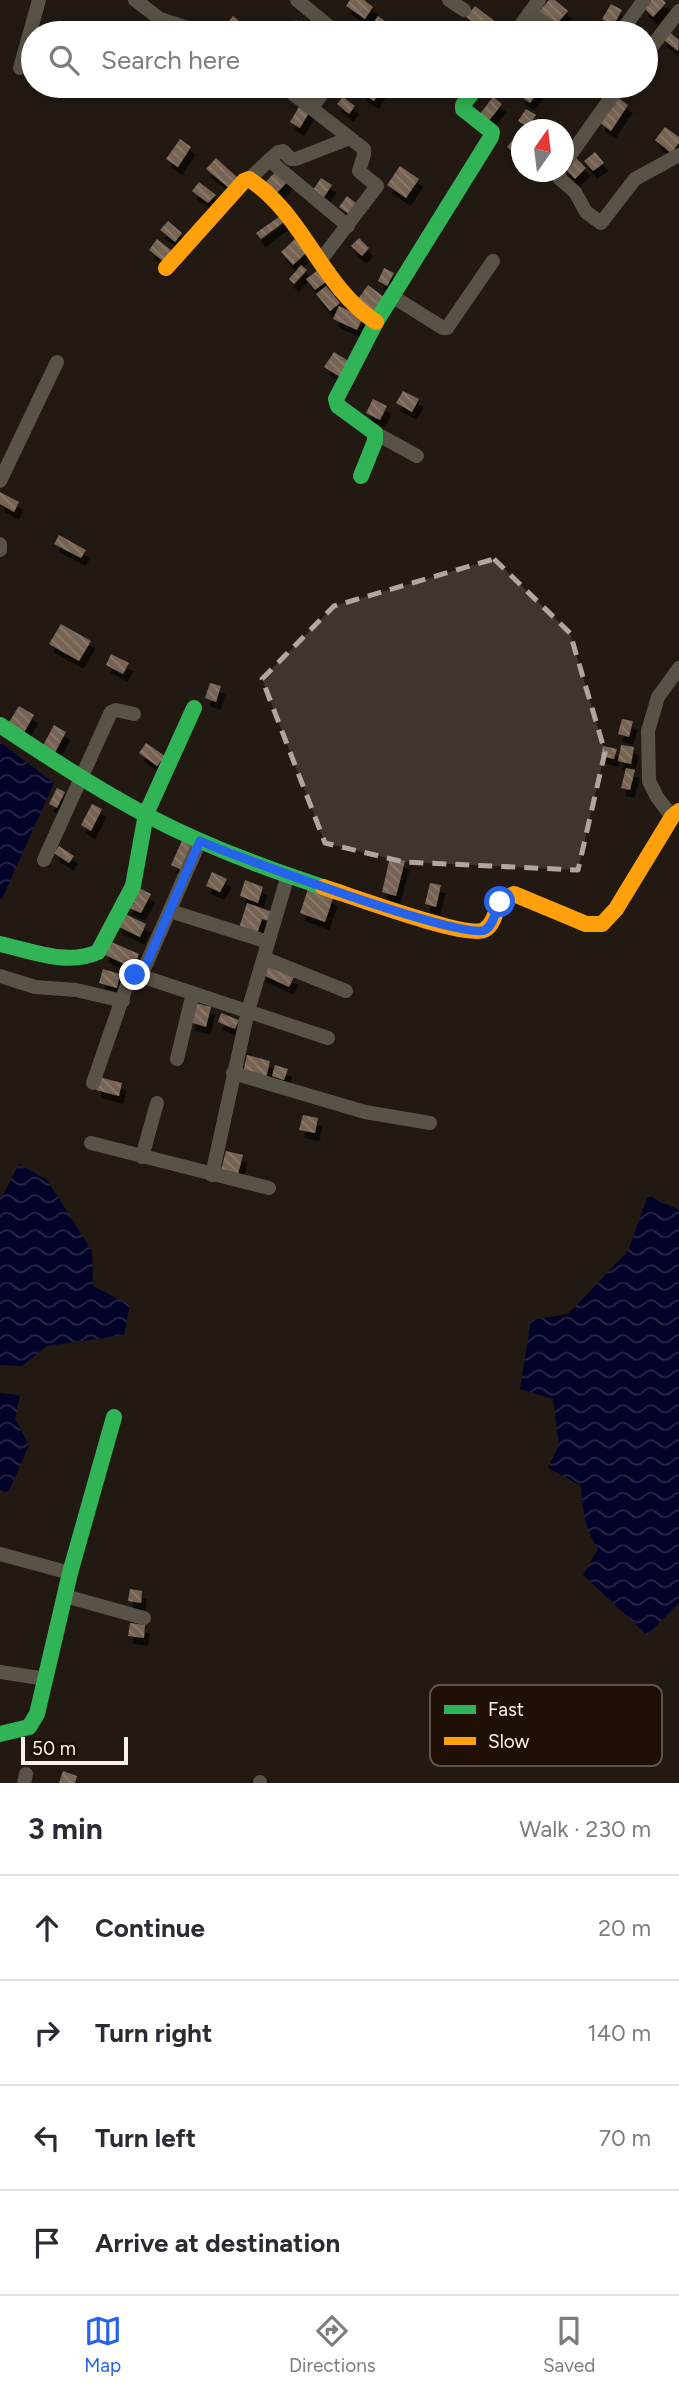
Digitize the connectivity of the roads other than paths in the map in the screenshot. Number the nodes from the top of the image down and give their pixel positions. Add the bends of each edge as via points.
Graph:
1 (39, 0) edge
2 (135, 0) edge
3 (449, 0) edge
4 (539, 0) edge
5 (644, 0) edge
6 (306, 3) edge
7 (464, 10) dead end
8 (679, 10) edge
9 (529, 13) junction
10 (33, 21) edge
11 (166, 21) edge
12 (325, 21) edge
13 (523, 21) edge
14 (541, 21) edge
15 (629, 21) edge
16 (658, 38) edge
17 (21, 64) edge
18 (20, 68) dead end
19 (299, 98) edge
20 (319, 98) edge
21 (468, 98) edge
22 (610, 98) edge
23 (312, 108) junction
24 (350, 138) junction
25 (574, 150) edge
26 (679, 155) edge
27 (269, 160) junction
28 (249, 179) junction
29 (564, 182) edge
30 (348, 226) junction
31 (320, 261) junction
32 (493, 261) dead end
33 (166, 268) dead end
34 (393, 296) junction
35 (376, 322) junction
36 (57, 362) dead end
37 (375, 433) junction
38 (417, 456) dead end
39 (360, 476) dead end
40 (0, 481) edge
41 (0, 544) edge
42 (0, 550) edge
43 (679, 668) edge
44 (194, 708) dead end
45 (134, 714) dead end
46 (0, 725) edge
47 (80, 777) junction
48 (146, 814) junction
49 (676, 814) edge
50 (200, 841) junction
51 (44, 860) dead end
52 (288, 875) junction
53 (170, 911) junction
54 (268, 942) junction
55 (0, 944) edge
56 (264, 958) junction
57 (0, 976) edge
58 (141, 976) junction
59 (346, 991) dead end
60 (192, 993) junction
61 (123, 1001) junction
62 (248, 1011) junction
63 (328, 1038) dead end
64 (177, 1059) dead end
65 (233, 1073) junction
66 (93, 1083) dead end
67 (157, 1103) dead end
68 (430, 1123) dead end
69 (91, 1143) dead end
70 (142, 1157) junction
71 (212, 1175) junction
72 (269, 1188) dead end
73 (114, 1417) dead end
74 (0, 1554) edge
75 (71, 1573) junction
76 (65, 1596) junction
77 (144, 1618) dead end
78 (0, 1672) edge
79 (46, 1679) junction
80 (0, 1734) edge

1 - 10 street
2 - 11 street
3 - 7 street
4 - 9 street
5 - 15 street
6 - 12 street
8 - 16 street
9 - 13 street
9 - 14 street
17 - 18 street
19 - 23 street
20 - 23 street
21 - 34 street via 464,112 492,132 491,137
22 - 25 street
23 - 24 street
24 - 27 street via 296,159 281,151
24 - 30 street via 365,152 359,171 377,186
26 - 29 street via 635,179 601,223 586,212
27 - 28 street
27 - 30 street
28 - 31 street via 276,202
28 - 33 street
30 - 31 street
31 - 35 street via 350,303
32 - 34 street via 447,328
34 - 35 street
35 - 37 street via 336,403
36 - 40 street
37 - 38 street
37 - 39 street
41 - 42 street
43 - 49 street via 658,697 648,731 649,781 657,797
44 - 48 street
45 - 47 street via 111,712
46 - 47 street
47 - 48 street
47 - 51 street
48 - 50 street
48 - 55 street via 132,886 97,952 64,958
49 - 52 street via 602,924 586,924 514,894 500,902 486,930 475,932
50 - 52 street
50 - 53 street
52 - 54 street
53 - 54 street
53 - 58 street
54 - 56 street
56 - 59 street
56 - 62 street
57 - 61 street via 35,987
58 - 60 street
58 - 61 street via 131,975
60 - 62 street
60 - 64 street
61 - 66 street
62 - 63 street
62 - 65 street
65 - 68 street via 365,1112
65 - 71 street
67 - 70 street
69 - 70 street
70 - 71 street
71 - 72 street
73 - 75 street
74 - 75 street
75 - 76 street
76 - 77 street
76 - 79 street
78 - 79 street
79 - 80 street via 33,1723

